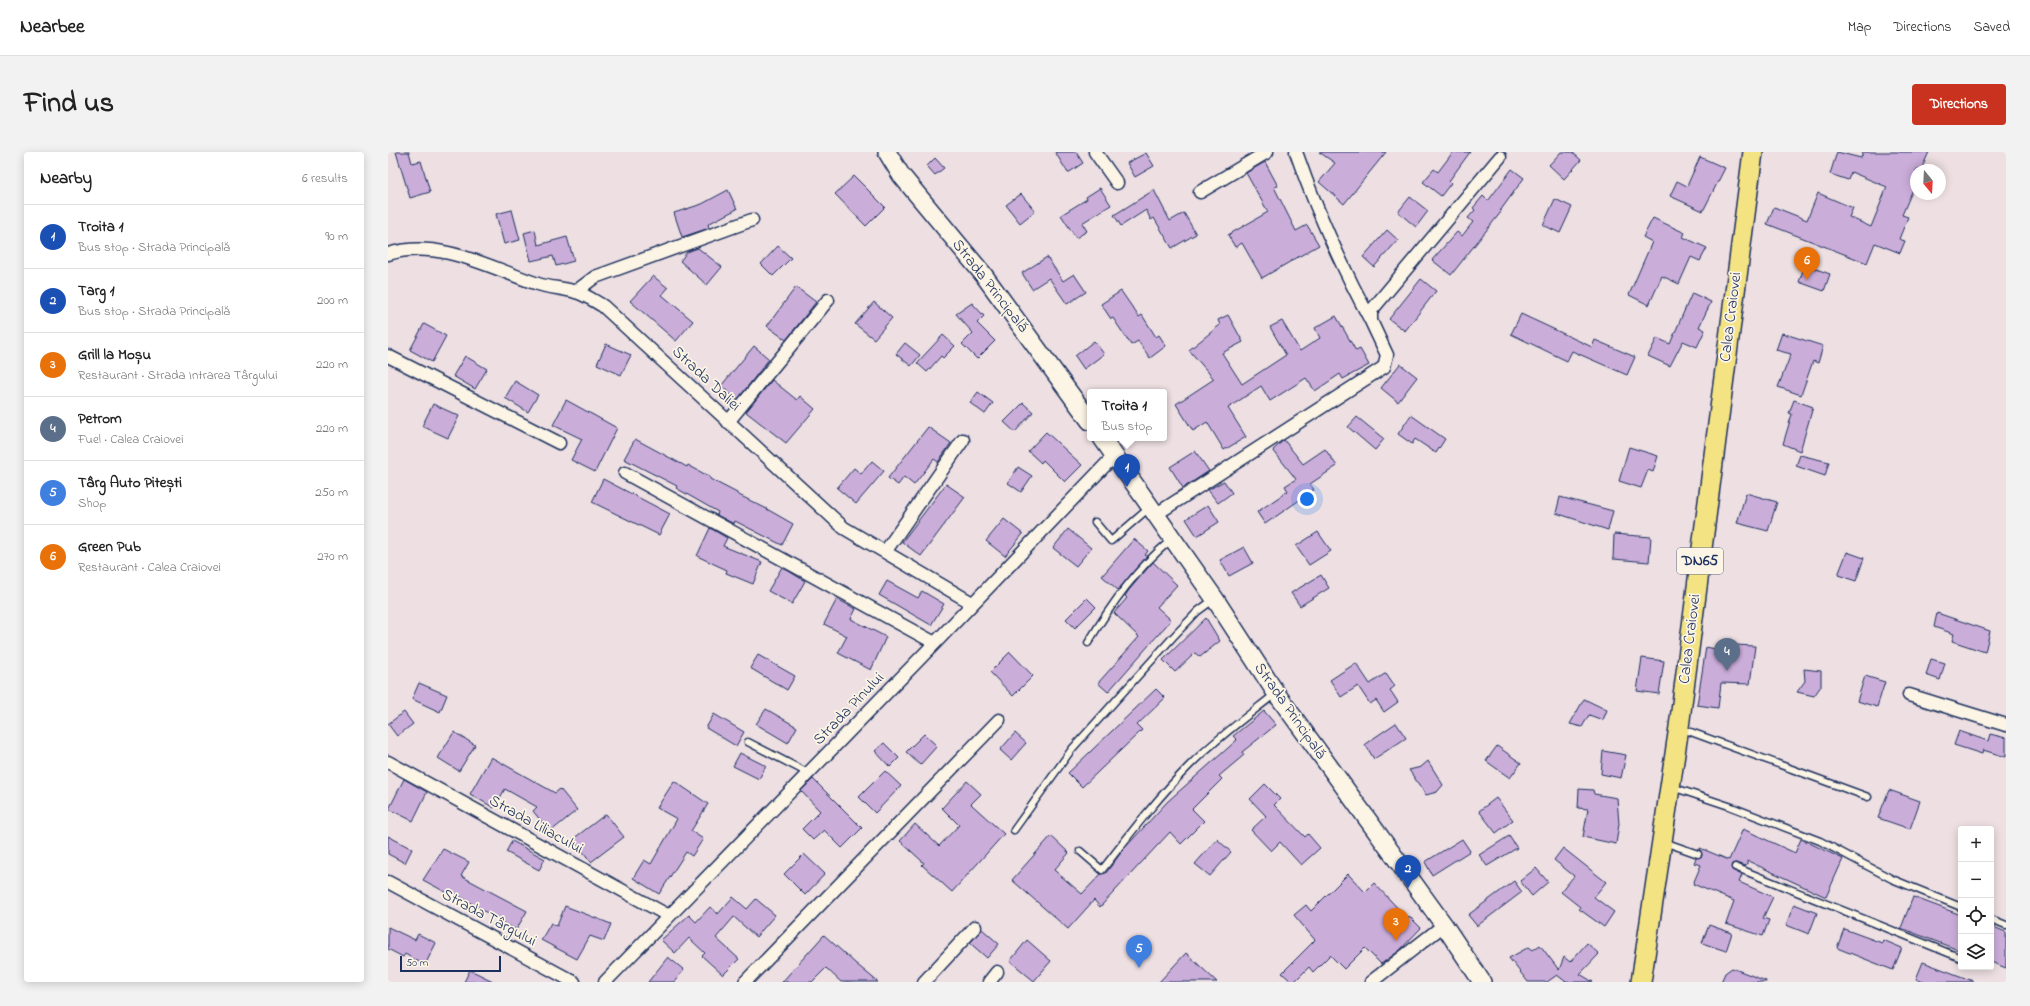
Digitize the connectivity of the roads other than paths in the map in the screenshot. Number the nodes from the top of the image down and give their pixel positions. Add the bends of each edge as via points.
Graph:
1 (887, 152) edge
2 (1095, 152) edge
3 (1267, 152) edge
4 (1296, 152) edge
5 (1753, 152) edge
6 (1500, 157) dead end
7 (1117, 183) dead end
8 (1200, 192) dead end
9 (752, 220) dead end
10 (388, 254) edge
11 (575, 292) junction
12 (828, 300) dead end
13 (1371, 320) junction
14 (388, 356) edge
15 (1087, 417) edge
16 (728, 422) junction
17 (963, 440) dead end
18 (1104, 441) edge
19 (559, 443) dead end
20 (1114, 456) junction
21 (625, 473) dead end
22 (1152, 512) junction
23 (1095, 522) dead end
24 (1172, 539) junction
25 (885, 552) junction
26 (1215, 599) junction
27 (972, 603) junction
28 (936, 643) junction
29 (1088, 643) dead end
30 (1276, 693) junction
31 (1909, 695) dead end
32 (999, 720) dead end
33 (2006, 725) edge
34 (1679, 727) junction
35 (748, 742) dead end
36 (388, 762) edge
37 (808, 773) junction
38 (1670, 787) junction
39 (1868, 797) dead end
40 (1014, 830) dead end
41 (1661, 841) junction
42 (1080, 852) dead end
43 (1698, 854) dead end
44 (1734, 867) dead end
45 (388, 882) edge
46 (1958, 906) edge
47 (669, 916) junction
48 (1994, 920) edge
49 (1444, 925) junction
50 (2006, 925) edge
51 (975, 927) dead end
52 (1958, 957) edge
53 (997, 972) dead end
54 (574, 982) edge
55 (605, 982) edge
56 (745, 982) edge
57 (924, 982) edge
58 (989, 982) edge
59 (1371, 982) edge
60 (1482, 982) edge
61 (1641, 982) edge

1 - 15 main road, Strada Principală via 901,175 983,274
2 - 7 street
3 - 8 street
4 - 13 street via 1304,177 1351,284
5 - 34 main road, Calea Craiovei / DN65
6 - 13 street via 1371,310
9 - 11 street via 595,277
10 - 11 street, Strada Daliei via 423,249 453,253 538,284
11 - 16 street, Strada Daliei via 603,306
12 - 16 street
13 - 22 street via 1386,355 1384,366
14 - 19 street
16 - 25 street, Strada Daliei via 844,528
17 - 25 street
18 - 20 main road, Strada Principală
20 - 22 main road, Strada Principală
20 - 27 street, Strada Pinului
21 - 28 street
22 - 23 lane via 1111,541
22 - 24 main road, Strada Principală
24 - 26 main road, Strada Principală
24 - 29 lane via 1152,555 1114,601
25 - 27 street, Strada Daliei
26 - 30 main road, Strada Principală
26 - 40 lane via 1198,611 1072,749
27 - 28 street, Strada Pinului
28 - 37 street, Strada Pinului
30 - 42 lane via 1190,765 1102,870
30 - 49 main road, Strada Principală
31 - 33 street
32 - 56 street
34 - 38 main road, Calea Craiovei / DN65
34 - 39 lane
35 - 37 lane
36 - 47 street, Strada Liliacului
37 - 47 street, Strada Pinului
38 - 41 main road, Calea Craiovei / DN65
38 - 46 lane via 1820,841 1885,876
41 - 43 lane
41 - 61 main road, Calea Craiovei / DN65
44 - 52 lane
45 - 54 street, Strada Târgului
47 - 55 street, Strada Pinului
48 - 50 lane
49 - 59 street
49 - 60 main road, Strada Principală
51 - 57 street
53 - 58 street

